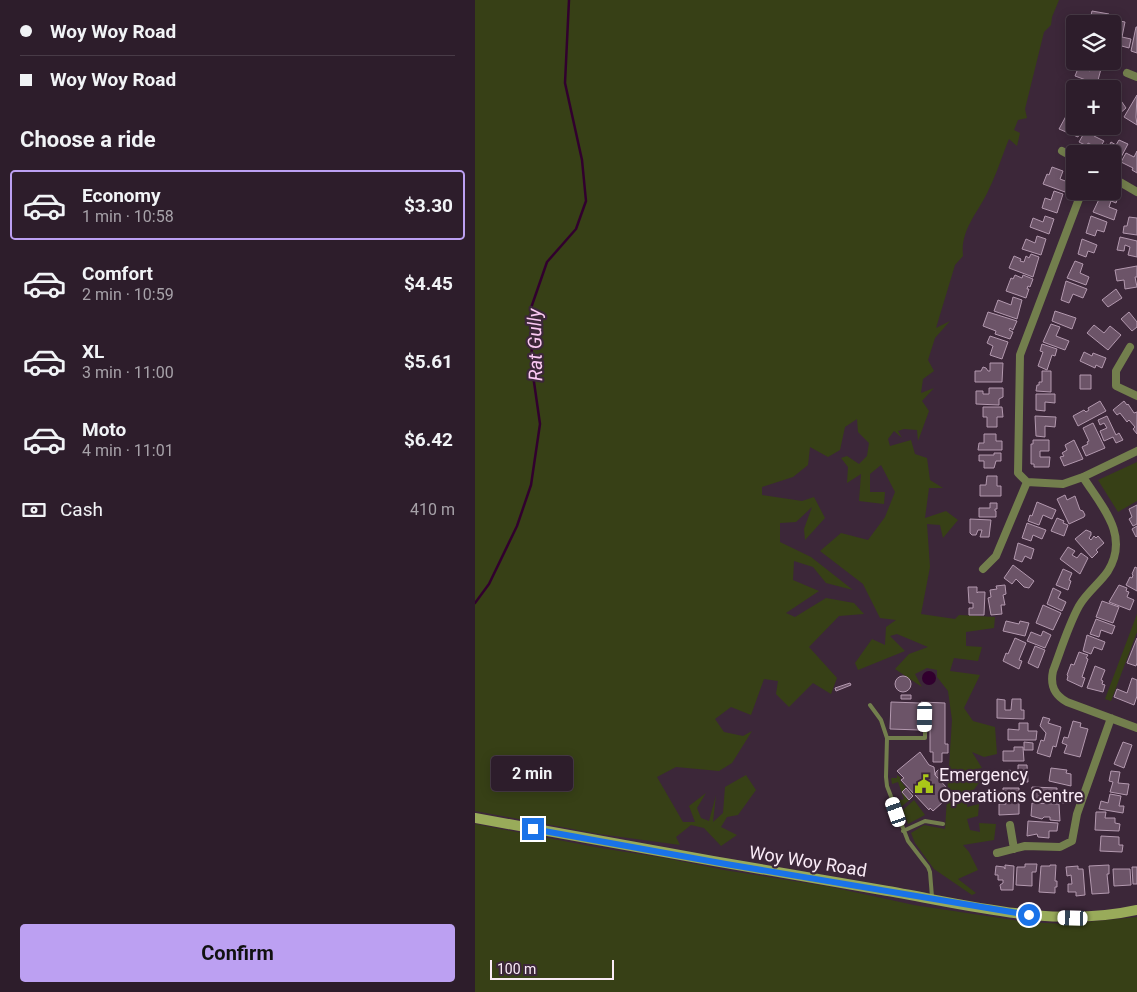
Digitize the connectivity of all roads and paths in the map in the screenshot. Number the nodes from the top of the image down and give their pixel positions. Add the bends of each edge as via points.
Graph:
1 (1127, 73) dead end
2 (1137, 77) edge
3 (1062, 151) dead end
4 (1066, 153) edge
5 (1121, 183) edge
6 (1137, 192) edge
7 (1079, 200) edge
8 (1130, 347) dead end
9 (1137, 396) edge
10 (1137, 451) edge
11 (1083, 477) junction
12 (1027, 482) junction
13 (983, 569) dead end
14 (870, 705) dead end
15 (925, 717) dead end
16 (1111, 718) junction
17 (1137, 728) edge
18 (887, 738) junction
19 (475, 818) edge
20 (943, 824) dead end
21 (1010, 825) dead end
22 (903, 831) junction
23 (1015, 849) junction
24 (997, 853) dead end
25 (932, 898) junction
26 (1137, 910) edge

1 - 2 street
3 - 4 street
5 - 6 street
7 - 12 street via 1020,355 1017,466 1020,477
8 - 9 street via 1116,372 1116,386
10 - 11 street
11 - 12 street via 1063,484
11 - 16 street via 1111,522 1116,553 1107,572 1078,608 1053,671 1052,687 1060,699
12 - 13 street via 996,556
14 - 18 lane via 881,720
15 - 18 lane via 925,738
16 - 17 street
16 - 23 street via 1077,814 1072,841 1060,847 1025,846
18 - 22 lane via 887,786
19 - 25 main road, Woy Woy Road
20 - 22 lane via 925,821
21 - 23 street
22 - 25 lane via 928,867
23 - 24 street
25 - 26 main road, Woy Woy Road via 1053,917 1088,918

